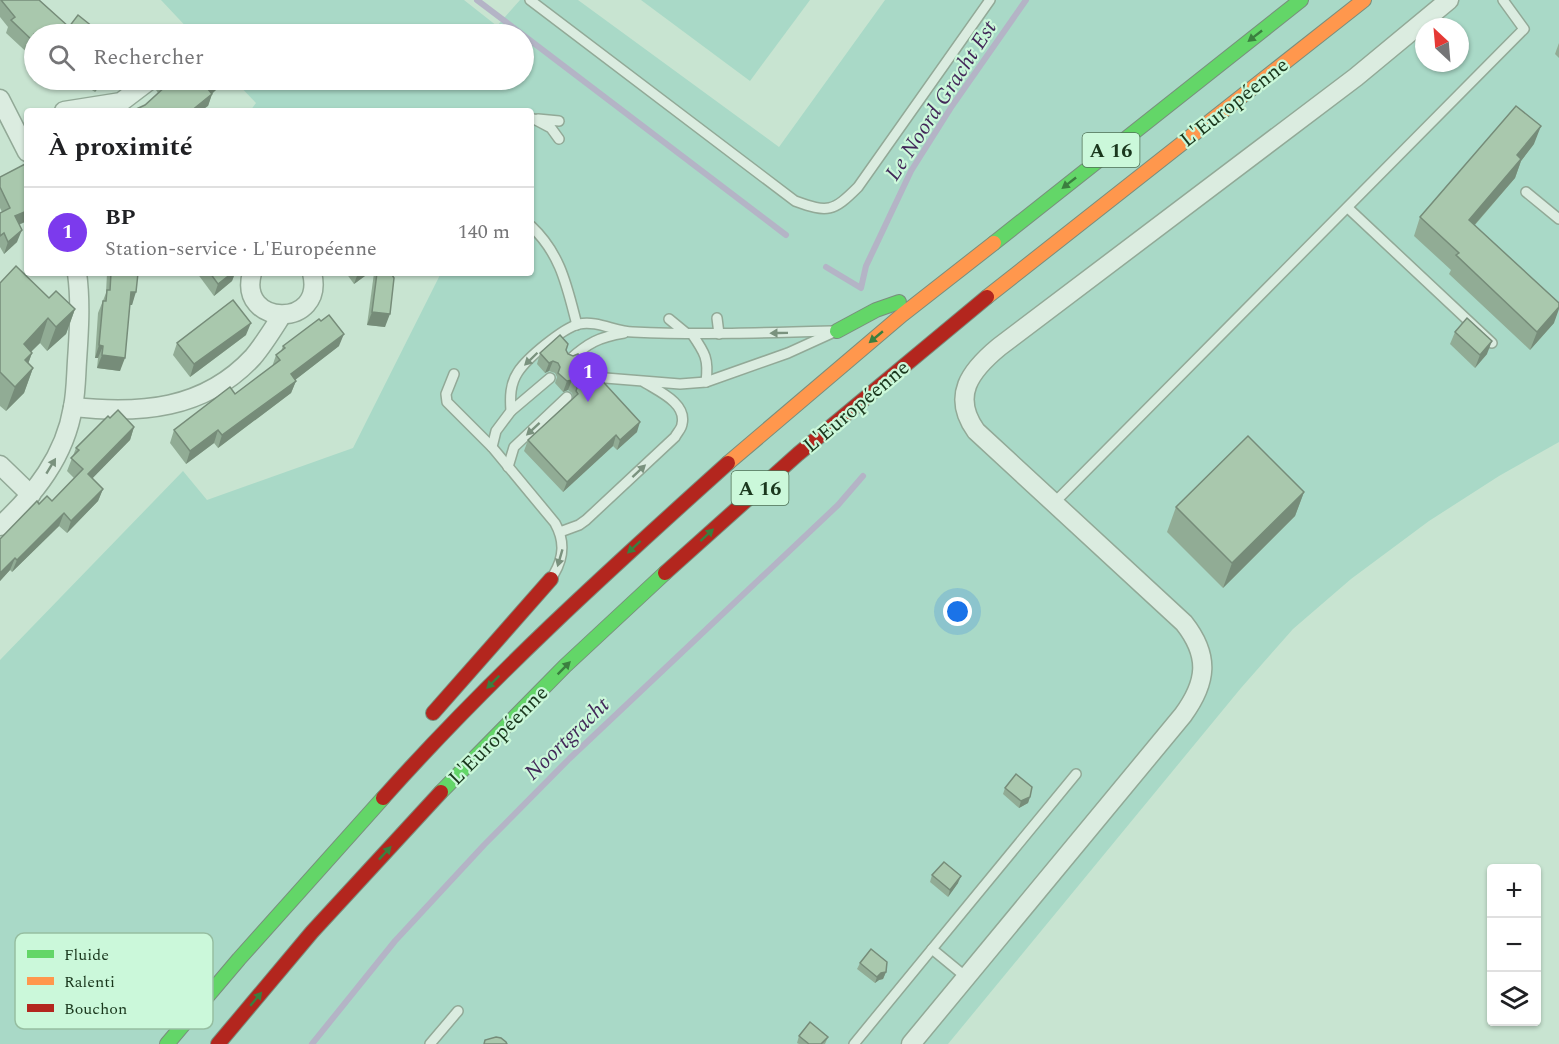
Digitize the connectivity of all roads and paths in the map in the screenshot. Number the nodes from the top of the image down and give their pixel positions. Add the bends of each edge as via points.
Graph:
1 (530, 0) edge
2 (990, 0) edge
3 (1301, 0) edge
4 (1365, 0) edge
5 (1374, 0) edge
6 (1449, 0) edge
7 (1503, 0) edge
8 (1313, 40) junction
9 (137, 90) edge
10 (0, 99) edge
11 (83, 108) edge
12 (534, 120) edge
13 (534, 120) edge
14 (559, 121) dead end
15 (20, 122) edge
16 (24, 139) edge
17 (559, 140) dead end
18 (1526, 192) dead end
19 (1348, 208) junction
20 (1559, 219) edge
21 (534, 229) edge
22 (77, 276) edge
23 (252, 276) edge
24 (312, 276) edge
25 (921, 299) junction
26 (282, 315) junction
27 (717, 318) dead end
28 (669, 319) dead end
29 (578, 325) junction
30 (837, 331) junction
31 (630, 332) junction
32 (689, 333) junction
33 (719, 334) junction
34 (1492, 343) edge
35 (569, 360) edge
36 (454, 374) dead end
37 (550, 378) dead end
38 (587, 379) edge
39 (643, 381) junction
40 (706, 382) junction
41 (567, 397) dead end
42 (73, 406) junction
43 (511, 411) junction
44 (492, 447) junction
45 (0, 465) edge
46 (508, 467) junction
47 (31, 495) junction
48 (1054, 503) junction
49 (0, 526) edge
50 (560, 532) junction
51 (551, 579) joint
52 (420, 727) dead end
53 (1076, 774) dead end
54 (334, 831) dead end
55 (263, 933) junction
56 (932, 949) junction
57 (966, 977) junction
58 (213, 990) edge
59 (458, 1011) dead end
60 (179, 1029) edge
61 (166, 1044) edge
62 (218, 1044) edge
63 (430, 1044) edge
64 (854, 1044) edge
65 (911, 1044) edge

1 - 2 lane via 795,201 820,210 840,206 858,187
3 -> 25 highway, L'Européenne / A 16
4 - 8 highway, L'Européenne / A 16
5 - 8 highway
6 - 48 street via 1356,77 999,347 974,372 964,399 970,424
7 - 19 lane via 1524,29
62 -> 8 highway, L'Européenne / A 16 via 362,877 619,615 788,463 942,334
9 - 11 street via 121,102
10 - 15 street
12 - 14 lane
13 - 17 lane via 551,128
15 - 16 street
18 - 20 lane
19 - 34 lane
19 - 48 lane
21 - 29 lane via 561,266
22 - 42 street via 79,322
23 - 26 street via 251,291 257,303 268,312
24 - 26 street via 313,290 307,303 296,312
25 - 30 highway via 887,304
25 -> 55 highway, L'Européenne / A 16 via 772,424 536,639 405,774
26 - 42 street via 242,368 191,399 135,411
27 - 33 lane
28 - 32 lane
29 - 31 lane via 589,323
29 -> 43 lane via 552,339 518,371 510,392
30 -> 33 lane
30 - 40 lane
31 - 32 lane
31 - 35 lane via 602,337
32 - 33 lane
32 - 40 lane via 705,354
36 - 44 lane via 447,402
37 - 43 lane
38 - 39 lane
39 - 40 lane
50 -> 39 lane via 586,520 675,437 682,425 682,413 673,401
41 -> 46 lane via 514,447
47 -> 42 street via 55,460
43 - 44 lane via 496,431
44 - 46 lane
45 - 47 street
46 - 50 lane
47 - 49 street
48 - 57 street via 1184,623 1197,643 1203,673 1197,693 1183,715
50 -> 51 lane via 563,550
51 - 52 highway
53 - 56 lane
54 - 55 highway
55 - 58 highway, L'Européenne / A 16
56 - 57 lane
56 - 64 lane
57 - 65 street
59 - 63 lane
60 - 61 highway, L'Européenne / A 16

